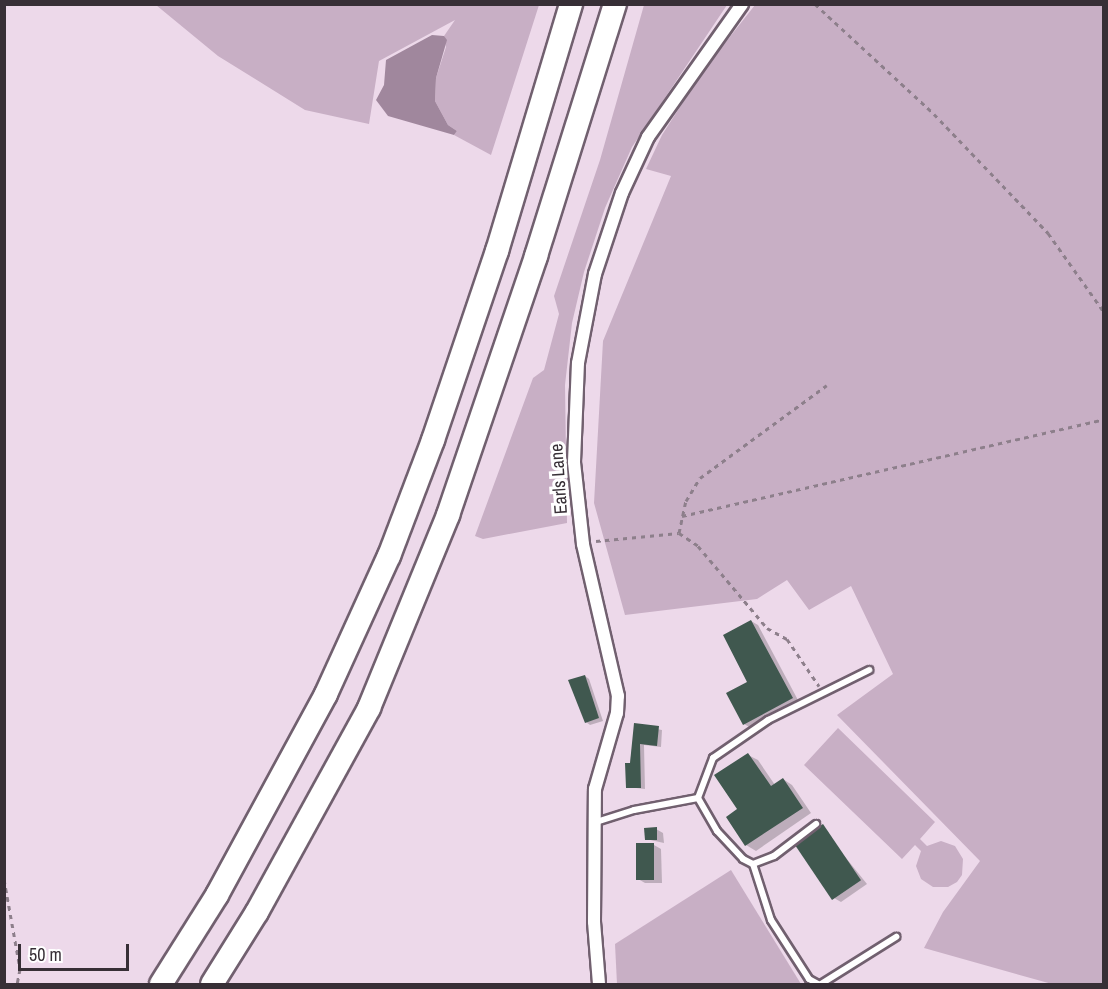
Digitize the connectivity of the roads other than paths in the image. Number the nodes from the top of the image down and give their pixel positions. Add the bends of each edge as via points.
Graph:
1 (571, 4) edge
2 (615, 4) edge
3 (742, 4) edge
4 (869, 670) dead end
5 (698, 798) junction
6 (593, 823) junction
7 (816, 824) dead end
8 (753, 864) junction
9 (896, 937) dead end
10 (161, 984) edge
11 (212, 984) edge
12 (599, 984) edge
13 (819, 984) edge

1 - 10 highway via 434,440 388,556 326,694 217,895
2 - 11 highway via 536,256 448,515 369,708 257,912
3 - 6 street, Earls Lane via 648,137 622,193 595,274 578,363 574,462 583,544 618,696 617,713 595,789
4 - 5 lane via 768,720 713,758
5 - 6 lane via 634,810
5 - 8 lane via 717,831 743,859
6 - 12 street, Earls Lane
7 - 8 lane via 774,856
8 - 13 lane via 771,920 809,979
9 - 13 lane

